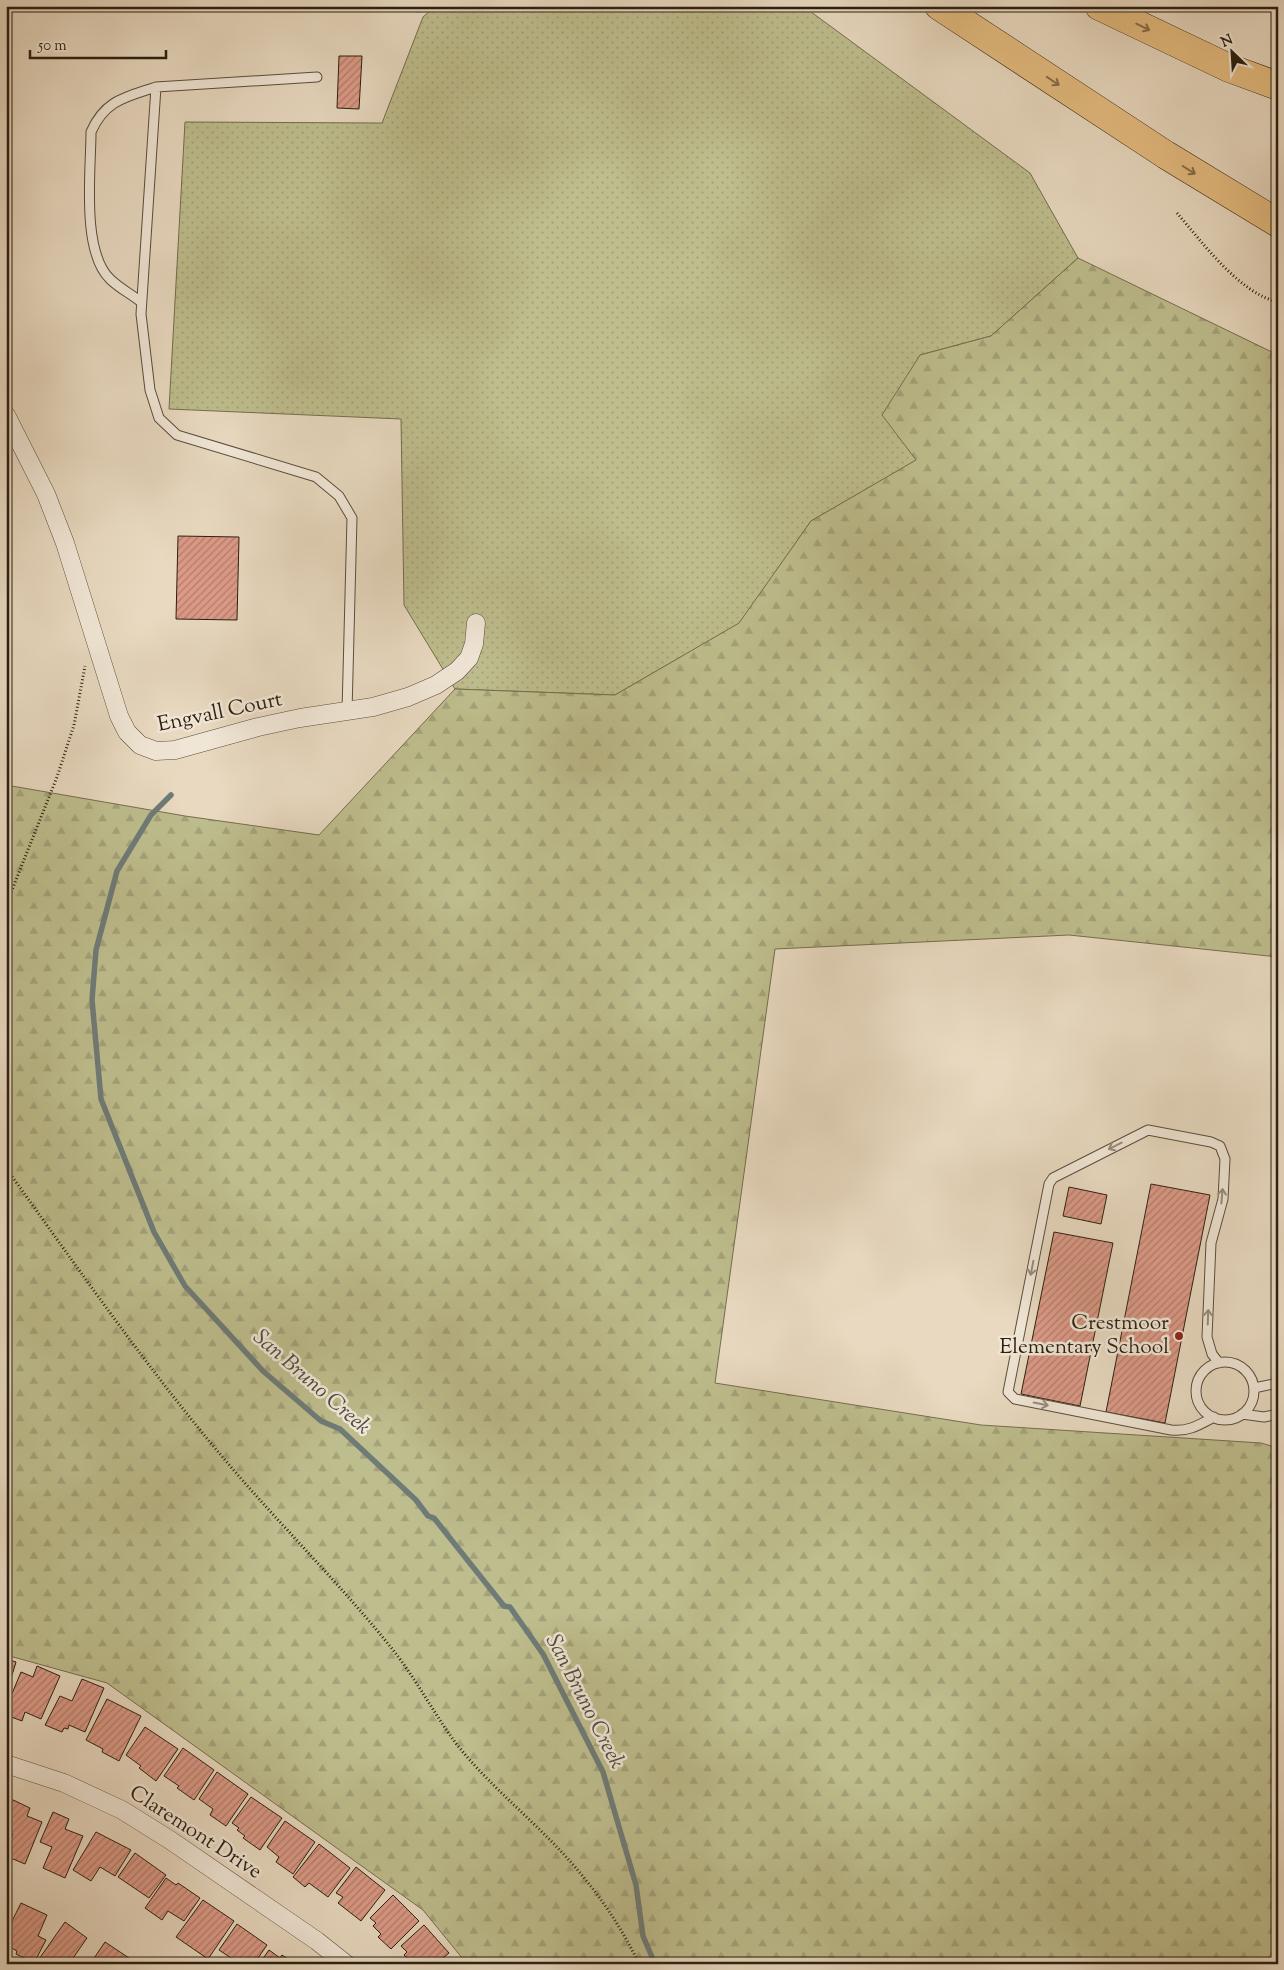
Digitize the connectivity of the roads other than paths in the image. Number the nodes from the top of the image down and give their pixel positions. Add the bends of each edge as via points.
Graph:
1 (920, 6) edge
2 (939, 6) edge
3 (1099, 6) edge
4 (1021, 60) junction
5 (318, 77) dead end
6 (1278, 86) edge
7 (156, 87) junction
8 (1274, 221) edge
9 (141, 302) junction
10 (6, 415) edge
11 (476, 623) dead end
12 (347, 712) junction
13 (1219, 1363) junction
14 (1278, 1383) edge
15 (1254, 1388) junction
16 (1242, 1414) junction
17 (1278, 1414) edge
18 (1214, 1418) junction
19 (6, 1764) edge
20 (346, 1964) edge

1 - 4 highway via 975,40
2 - 4 highway
3 -> 6 highway via 1222,65
4 -> 8 highway
5 - 7 lane
7 - 9 lane
7 - 9 lane via 119,99 97,118 91,132 90,222 98,262 109,278
9 - 12 lane via 150,390 159,418 177,434 316,477 339,496 352,518
10 - 12 street, Engvall Court via 46,494 65,543 119,716 127,732 140,745 156,752 175,750 300,718
11 - 12 street, Engvall Court via 469,658 457,671 408,698
13 - 15 lane via 1234,1363 1242,1368
13 - 18 lane via 1204,1372 1196,1388 1200,1405
13 -> 18 lane via 1212,1354 1207,1337 1210,1243 1222,1199 1225,1159 1220,1146 1148,1130 1053,1178 1049,1184 1008,1392 1015,1399 1171,1430 1193,1428
14 - 15 lane
15 - 16 lane via 1251,1403
16 - 17 lane via 1264,1417
16 - 18 lane via 1228,1420
19 - 20 street, Claremont Drive via 64,1783 122,1810 178,1845

